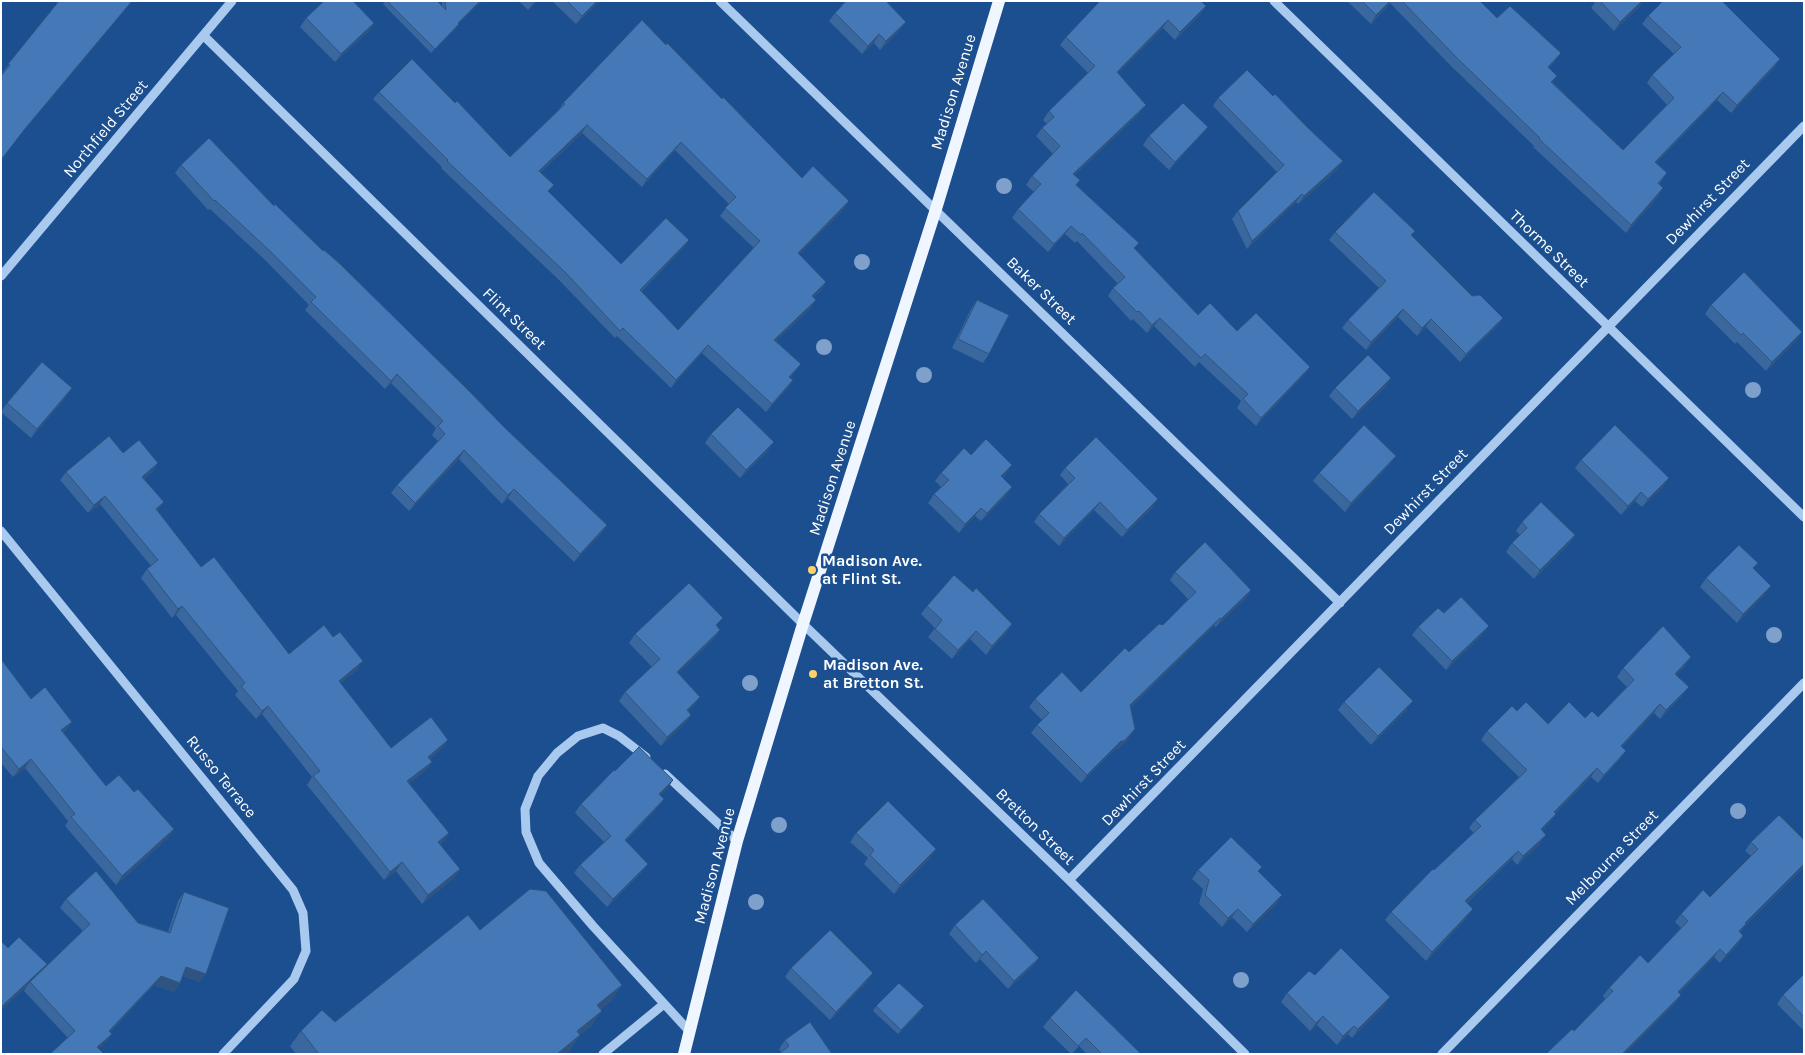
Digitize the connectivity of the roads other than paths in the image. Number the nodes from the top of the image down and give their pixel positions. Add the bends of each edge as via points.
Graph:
1 (232, 1) edge
2 (720, 1) edge
3 (999, 1) edge
4 (1274, 1) edge
5 (204, 36) junction
6 (1804, 126) edge
7 (936, 209) junction
8 (1, 276) edge
9 (1607, 326) junction
10 (1804, 517) edge
11 (1, 531) edge
12 (1340, 603) junction
13 (803, 624) junction
14 (1804, 683) edge
15 (737, 841) junction
16 (1070, 880) junction
17 (664, 1004) junction
18 (690, 1032) junction
19 (223, 1054) edge
20 (603, 1054) edge
21 (684, 1054) edge
22 (1245, 1054) edge
23 (1442, 1054) edge

1 - 5 street, Northfield Street
2 - 7 street, Baker Street
3 - 7 main road, Madison Avenue
4 - 9 street, Thorme Street
5 - 8 street, Northfield Street
5 - 13 street, Flint Street
6 - 9 street, Dewhirst Street
7 - 12 street, Baker Street
7 - 13 main road, Madison Avenue
9 - 10 street, Thorme Street
9 - 12 street, Dewhirst Street
11 - 19 street, Russo Terrace via 293,890 303,913 306,951 294,979
12 - 16 street, Dewhirst Street
13 - 15 main road, Madison Avenue
13 - 16 street, Bretton Street
14 - 23 street, Melbourne Street
15 - 17 street via 650,760 603,728 578,736 557,753 538,776 525,809 526,832 539,863
15 - 18 main road, Madison Avenue
16 - 22 street, Bretton Street
17 - 18 street
17 - 20 street
18 - 21 main road, Madison Avenue

